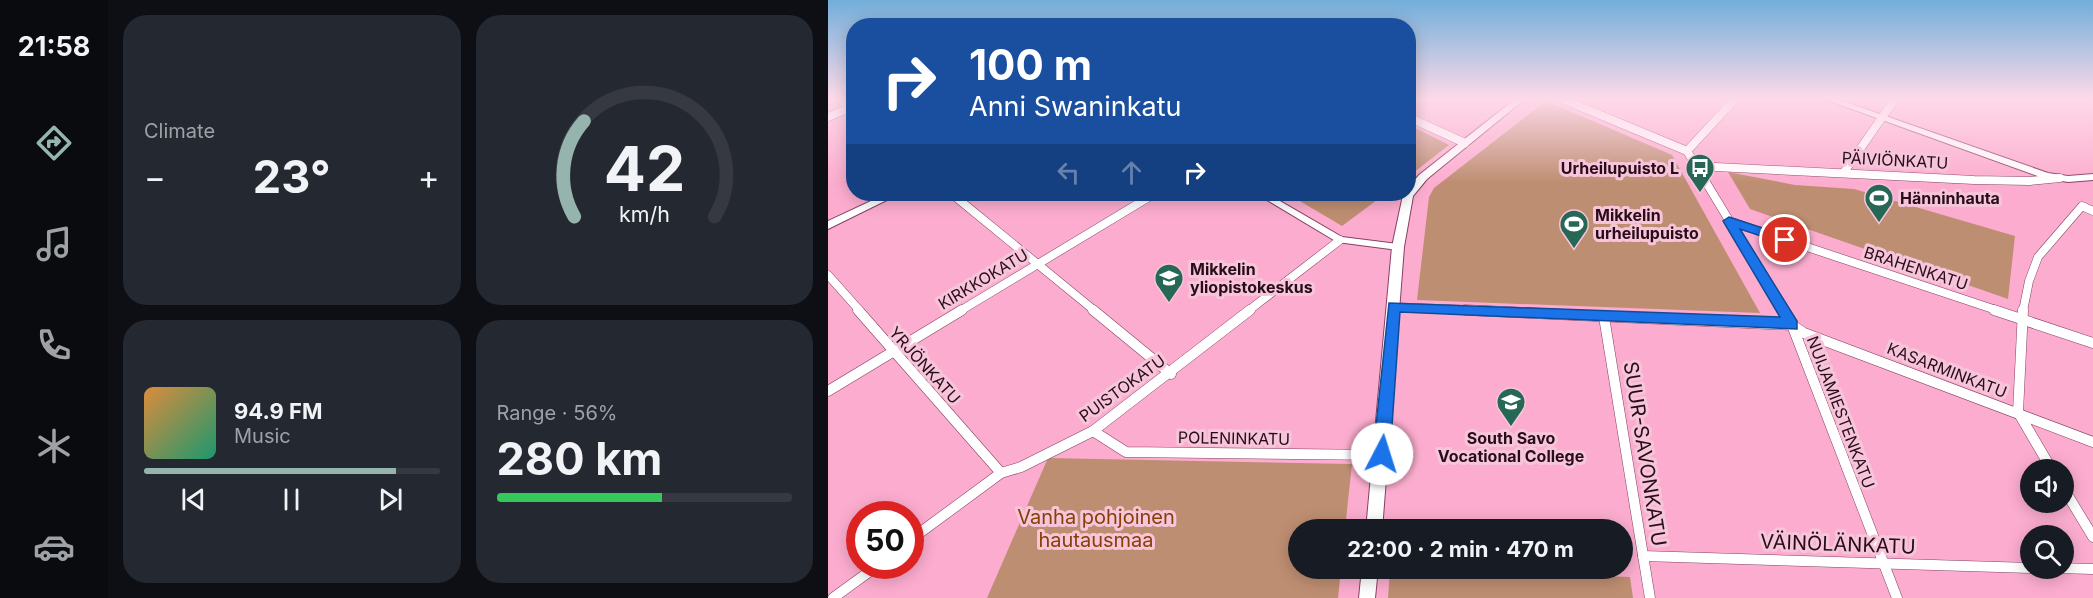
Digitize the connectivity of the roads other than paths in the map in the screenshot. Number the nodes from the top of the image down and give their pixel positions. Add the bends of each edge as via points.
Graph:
1 (1430, 127) edge
2 (1485, 127) edge
3 (1629, 127) edge
4 (1709, 127) edge
5 (1876, 127) edge
6 (1908, 127) edge
7 (1465, 143) junction
8 (1687, 151) junction
9 (1696, 166) junction
10 (1844, 172) junction
11 (2093, 177) edge
12 (2060, 178) junction
13 (1416, 183) edge
14 (879, 201) edge
15 (960, 201) edge
16 (1142, 201) edge
17 (1274, 201) edge
18 (1407, 201) edge
19 (2093, 211) edge
20 (1729, 221) junction
21 (828, 225) edge
22 (1340, 240) junction
23 (1398, 247) junction
24 (1036, 264) junction
25 (828, 275) edge
26 (1394, 307) junction
27 (1604, 317) junction
28 (2021, 319) junction
29 (1792, 325) junction
30 (2093, 343) edge
31 (892, 351) junction
32 (1171, 374) junction
33 (828, 391) edge
34 (2018, 412) junction
35 (1093, 431) junction
36 (2093, 442) edge
37 (1382, 454) junction
38 (2046, 459) edge
39 (1002, 473) junction
40 (2074, 506) edge
41 (1375, 519) edge
42 (924, 530) edge
43 (2093, 537) edge
44 (1643, 556) junction
45 (1884, 564) junction
46 (2020, 568) edge
47 (2074, 568) edge
48 (2093, 569) edge
49 (859, 579) edge
50 (1369, 579) edge
51 (833, 598) edge
52 (1367, 598) edge
53 (1650, 598) edge
54 (1897, 598) edge

1 - 7 street
2 - 7 main road
3 - 8 street
4 - 8 street
5 - 10 street
6 - 12 main road
7 - 13 main road
8 - 9 street, NUIJAMIESTENKATU
9 - 10 street, PÄIVIÖNKATU
9 - 20 street, NUIJAMIESTENKATU
10 - 12 street, PÄIVIÖNKATU via 1974,180
11 - 12 main road, PÄIVIÖNKATU
14 - 21 main road
15 - 24 street
16 - 24 street, KIRKKOKATU
17 - 22 street
18 - 23 main road
19 - 28 street via 2082,206 2038,257
20 - 28 street, BRAHENKATU
20 - 29 street, NUIJAMIESTENKATU
22 - 23 street
22 - 32 street, PUISTOKATU
23 - 26 main road
24 - 31 street, KIRKKOKATU
24 - 32 street
25 - 31 street, YRJÖNKATU
26 - 27 street
26 - 37 main road
27 - 29 street
27 - 44 street, SUUR-SAVONKATU
28 - 30 street, BRAHENKATU
28 - 34 street
29 - 34 street, KASARMINKATU via 1804,333
29 - 45 street, NUIJAMIESTENKATU
31 - 33 street, KIRKKOKATU
31 - 39 street, YRJÖNKATU
32 - 35 street, PUISTOKATU
34 - 36 street, KASARMINKATU
34 - 38 street
35 - 37 street, POLENINKATU via 1126,452
35 - 39 street, PUISTOKATU
37 - 41 main road
39 - 42 street, PUISTOKATU
40 - 43 street
44 - 45 street, VÄINÖLÄNKATU
44 - 53 street, SUUR-SAVONKATU
45 - 46 street, VÄINÖLÄNKATU
45 - 54 street, NUIJAMIESTENKATU
47 - 48 street
49 - 51 street
50 - 52 main road

